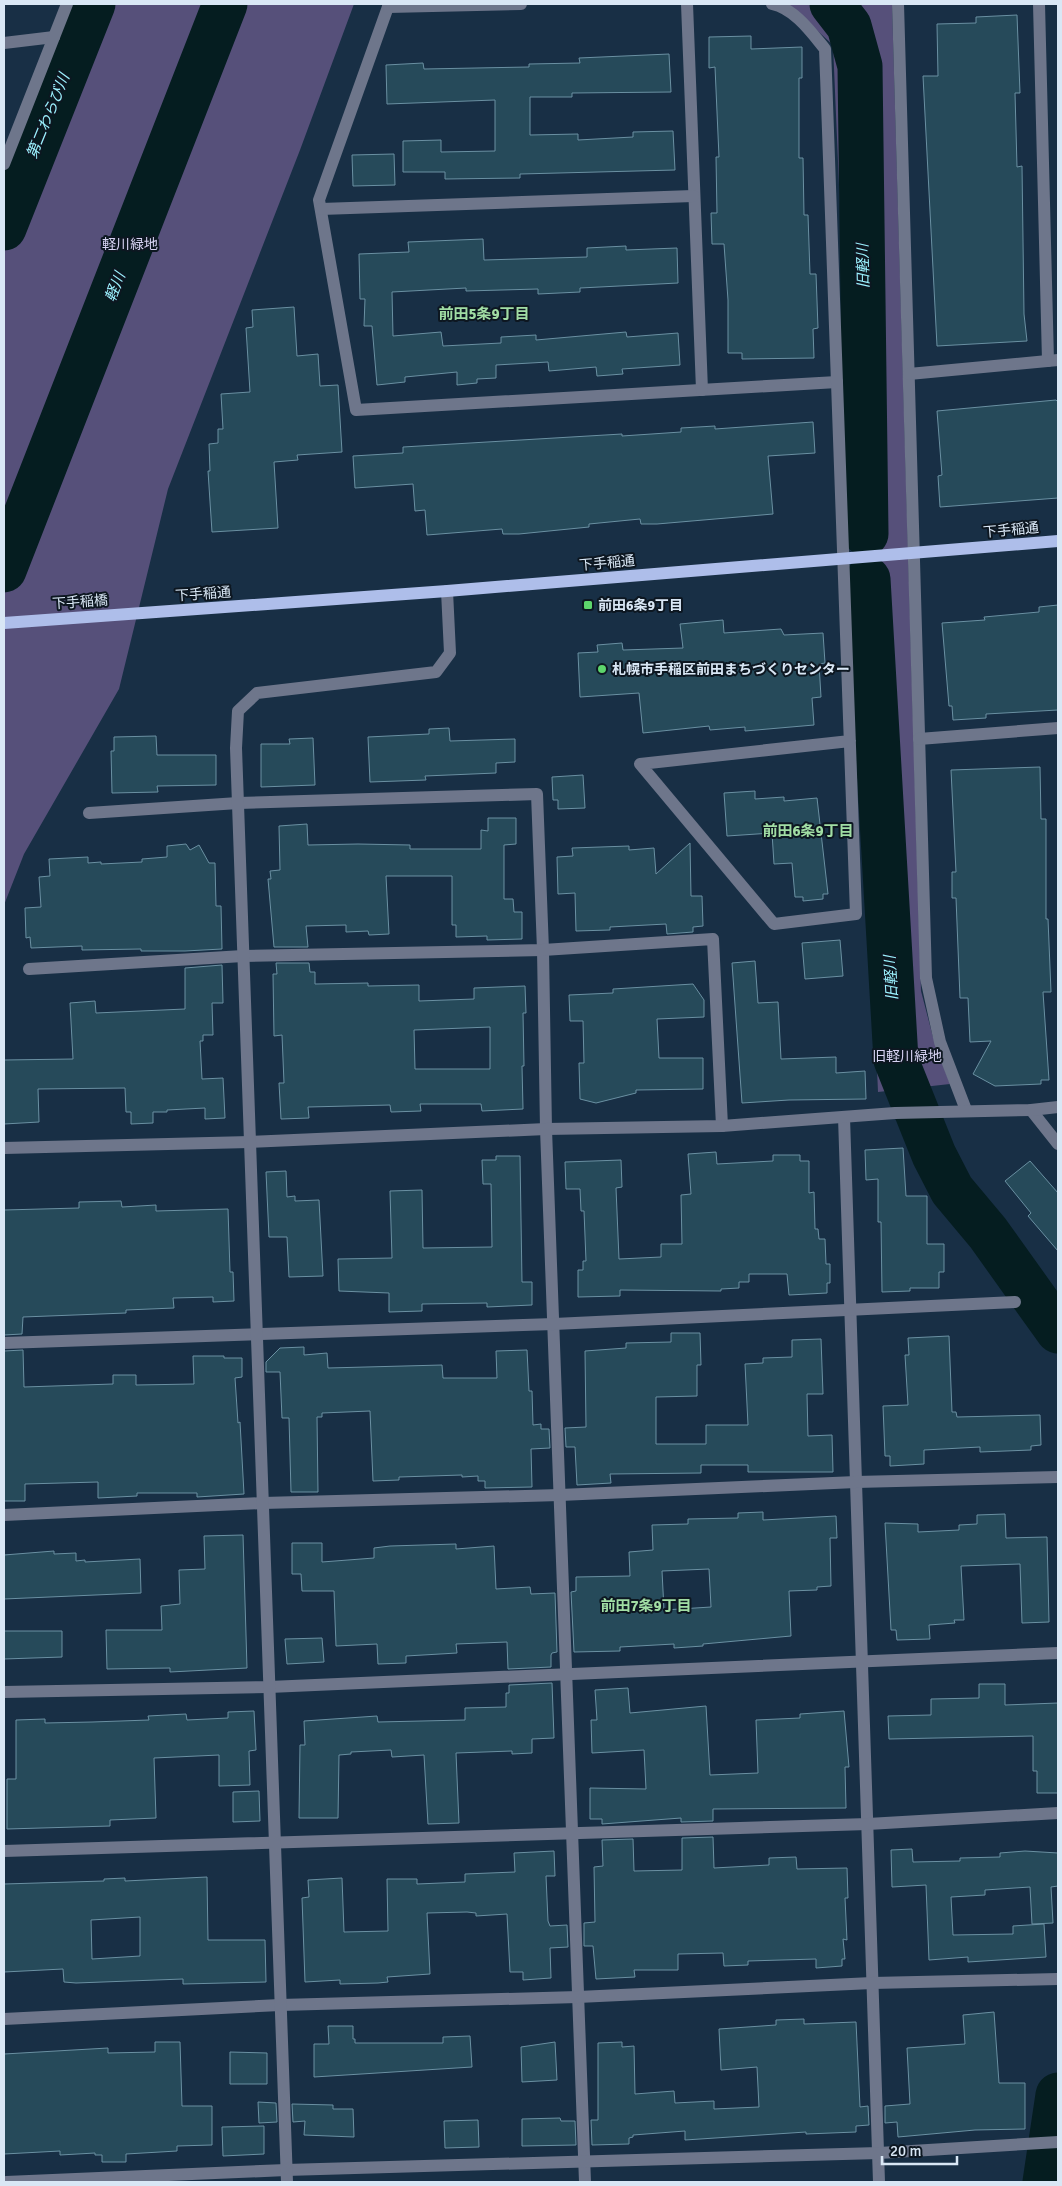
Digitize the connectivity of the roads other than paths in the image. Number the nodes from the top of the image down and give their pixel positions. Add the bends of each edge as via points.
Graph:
1 (67, 4) edge
2 (520, 4) edge
3 (687, 4) edge
4 (772, 4) edge
5 (898, 4) edge
6 (1039, 4) edge
7 (389, 5) edge
8 (54, 37) junction
9 (4, 42) edge
10 (4, 164) edge
11 (693, 196) junction
12 (321, 208) junction
13 (1053, 360) edge
14 (909, 374) junction
15 (837, 382) junction
16 (702, 390) junction
17 (1058, 541) edge
18 (914, 553) junction
19 (844, 559) junction
20 (447, 591) junction
21 (158, 612) joint
22 (4, 623) edge
23 (1058, 728) edge
24 (919, 739) junction
25 (850, 741) junction
26 (238, 803) junction
27 (89, 813) dead end
28 (544, 950) junction
29 (243, 956) junction
30 (29, 969) dead end
31 (1058, 1107) edge
32 (966, 1110) junction
33 (1031, 1110) junction
34 (844, 1117) junction
35 (722, 1126) junction
36 (546, 1129) junction
37 (250, 1142) junction
38 (1058, 1144) edge
39 (4, 1148) edge
40 (1015, 1302) dead end
41 (851, 1308) junction
42 (554, 1324) junction
43 (257, 1335) junction
44 (4, 1343) edge
45 (1058, 1477) edge
46 (856, 1482) junction
47 (560, 1496) junction
48 (263, 1503) junction
49 (4, 1514) edge
50 (1058, 1653) edge
51 (862, 1662) junction
52 (566, 1672) junction
53 (269, 1687) junction
54 (4, 1692) edge
55 (1058, 1813) edge
56 (868, 1824) junction
57 (572, 1832) junction
58 (275, 1842) junction
59 (4, 1851) edge
60 (1055, 1979) edge
61 (872, 1983) junction
62 (578, 1997) junction
63 (280, 2005) junction
64 (4, 2019) edge
65 (1058, 2142) edge
66 (878, 2153) junction
67 (584, 2160) junction
68 (286, 2176) edge
69 (6, 2182) edge
70 (585, 2182) edge
71 (879, 2182) edge

1 - 8 street
2 - 7 street
3 - 11 street
4 - 15 street via 798,18 825,49
5 - 14 street
6 - 13 street
7 - 12 street via 319,200
8 - 9 street
8 - 10 street
11 - 12 street
11 - 16 street
12 - 16 street via 356,410
13 - 14 street
14 - 18 street
15 - 16 street
15 - 19 street
17 - 18 main road, 下手稲通
18 - 19 main road, 下手稲通
18 - 24 street
19 - 20 main road, 下手稲通
19 - 25 street
20 - 21 main road, 下手稲通
20 - 26 street via 450,654 436,672 257,693 238,711
21 - 22 main road, 下手稲橋
23 - 24 street
24 - 32 street via 926,978 940,1042
25 - 25 street via 856,914 774,924 640,764
26 - 27 street
26 - 28 street via 537,794
26 - 29 street
28 - 29 street
28 - 35 street via 713,939
28 - 36 street
29 - 30 street
29 - 37 street
31 - 33 street
32 - 33 street
32 - 34 street
33 - 38 street
34 - 35 street
34 - 41 street
35 - 36 street
36 - 37 street
36 - 42 street
37 - 39 street
37 - 43 street
40 - 41 street
41 - 42 street
41 - 46 street
42 - 43 street
42 - 47 street
43 - 44 street
43 - 48 street
45 - 46 street
46 - 47 street
46 - 51 street
47 - 48 street
47 - 52 street
48 - 49 street
48 - 53 street
50 - 51 street
51 - 52 street
51 - 56 street
52 - 53 street
52 - 57 street
53 - 54 street
53 - 58 street
55 - 56 street
56 - 57 street
56 - 61 street
57 - 58 street
57 - 62 street
58 - 59 street
58 - 63 street
60 - 61 street
61 - 62 street
61 - 66 street
62 - 63 street
62 - 67 street
63 - 64 street
63 - 68 street
65 - 66 street
66 - 67 street
66 - 71 street
67 - 68 street
67 - 70 street
68 - 69 street

